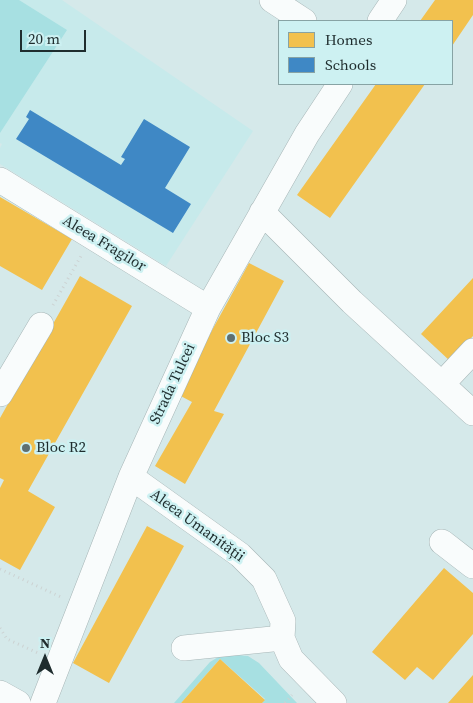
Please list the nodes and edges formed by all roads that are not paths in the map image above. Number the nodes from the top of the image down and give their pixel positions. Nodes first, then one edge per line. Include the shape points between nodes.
1 (272, 0) edge
2 (394, 0) edge
3 (302, 20) edge
4 (381, 20) edge
5 (339, 85) edge
6 (0, 180) edge
7 (262, 212) junction
8 (208, 308) junction
9 (41, 325) road end
10 (473, 351) edge
11 (442, 384) junction
12 (0, 394) edge
13 (473, 413) edge
14 (130, 477) junction
15 (442, 542) dead end
16 (473, 566) edge
17 (282, 638) junction
18 (184, 648) dead end
19 (0, 693) edge
20 (18, 703) edge
21 (43, 703) edge
22 (334, 703) edge

1 - 3 street
2 - 4 street
5 - 7 street, Strada Tulcei
6 - 8 street, Aleea Fragilor
7 - 8 street, Strada Tulcei
7 - 11 street via 352,302
8 - 14 street, Strada Tulcei
9 - 12 street
10 - 11 street
11 - 13 street
14 - 17 street, Aleea Umanității via 240,555 264,579 283,621
14 - 21 street, Strada Tulcei
15 - 16 street
17 - 18 street
17 - 22 street, Aleea Umanității via 291,659
19 - 20 street

